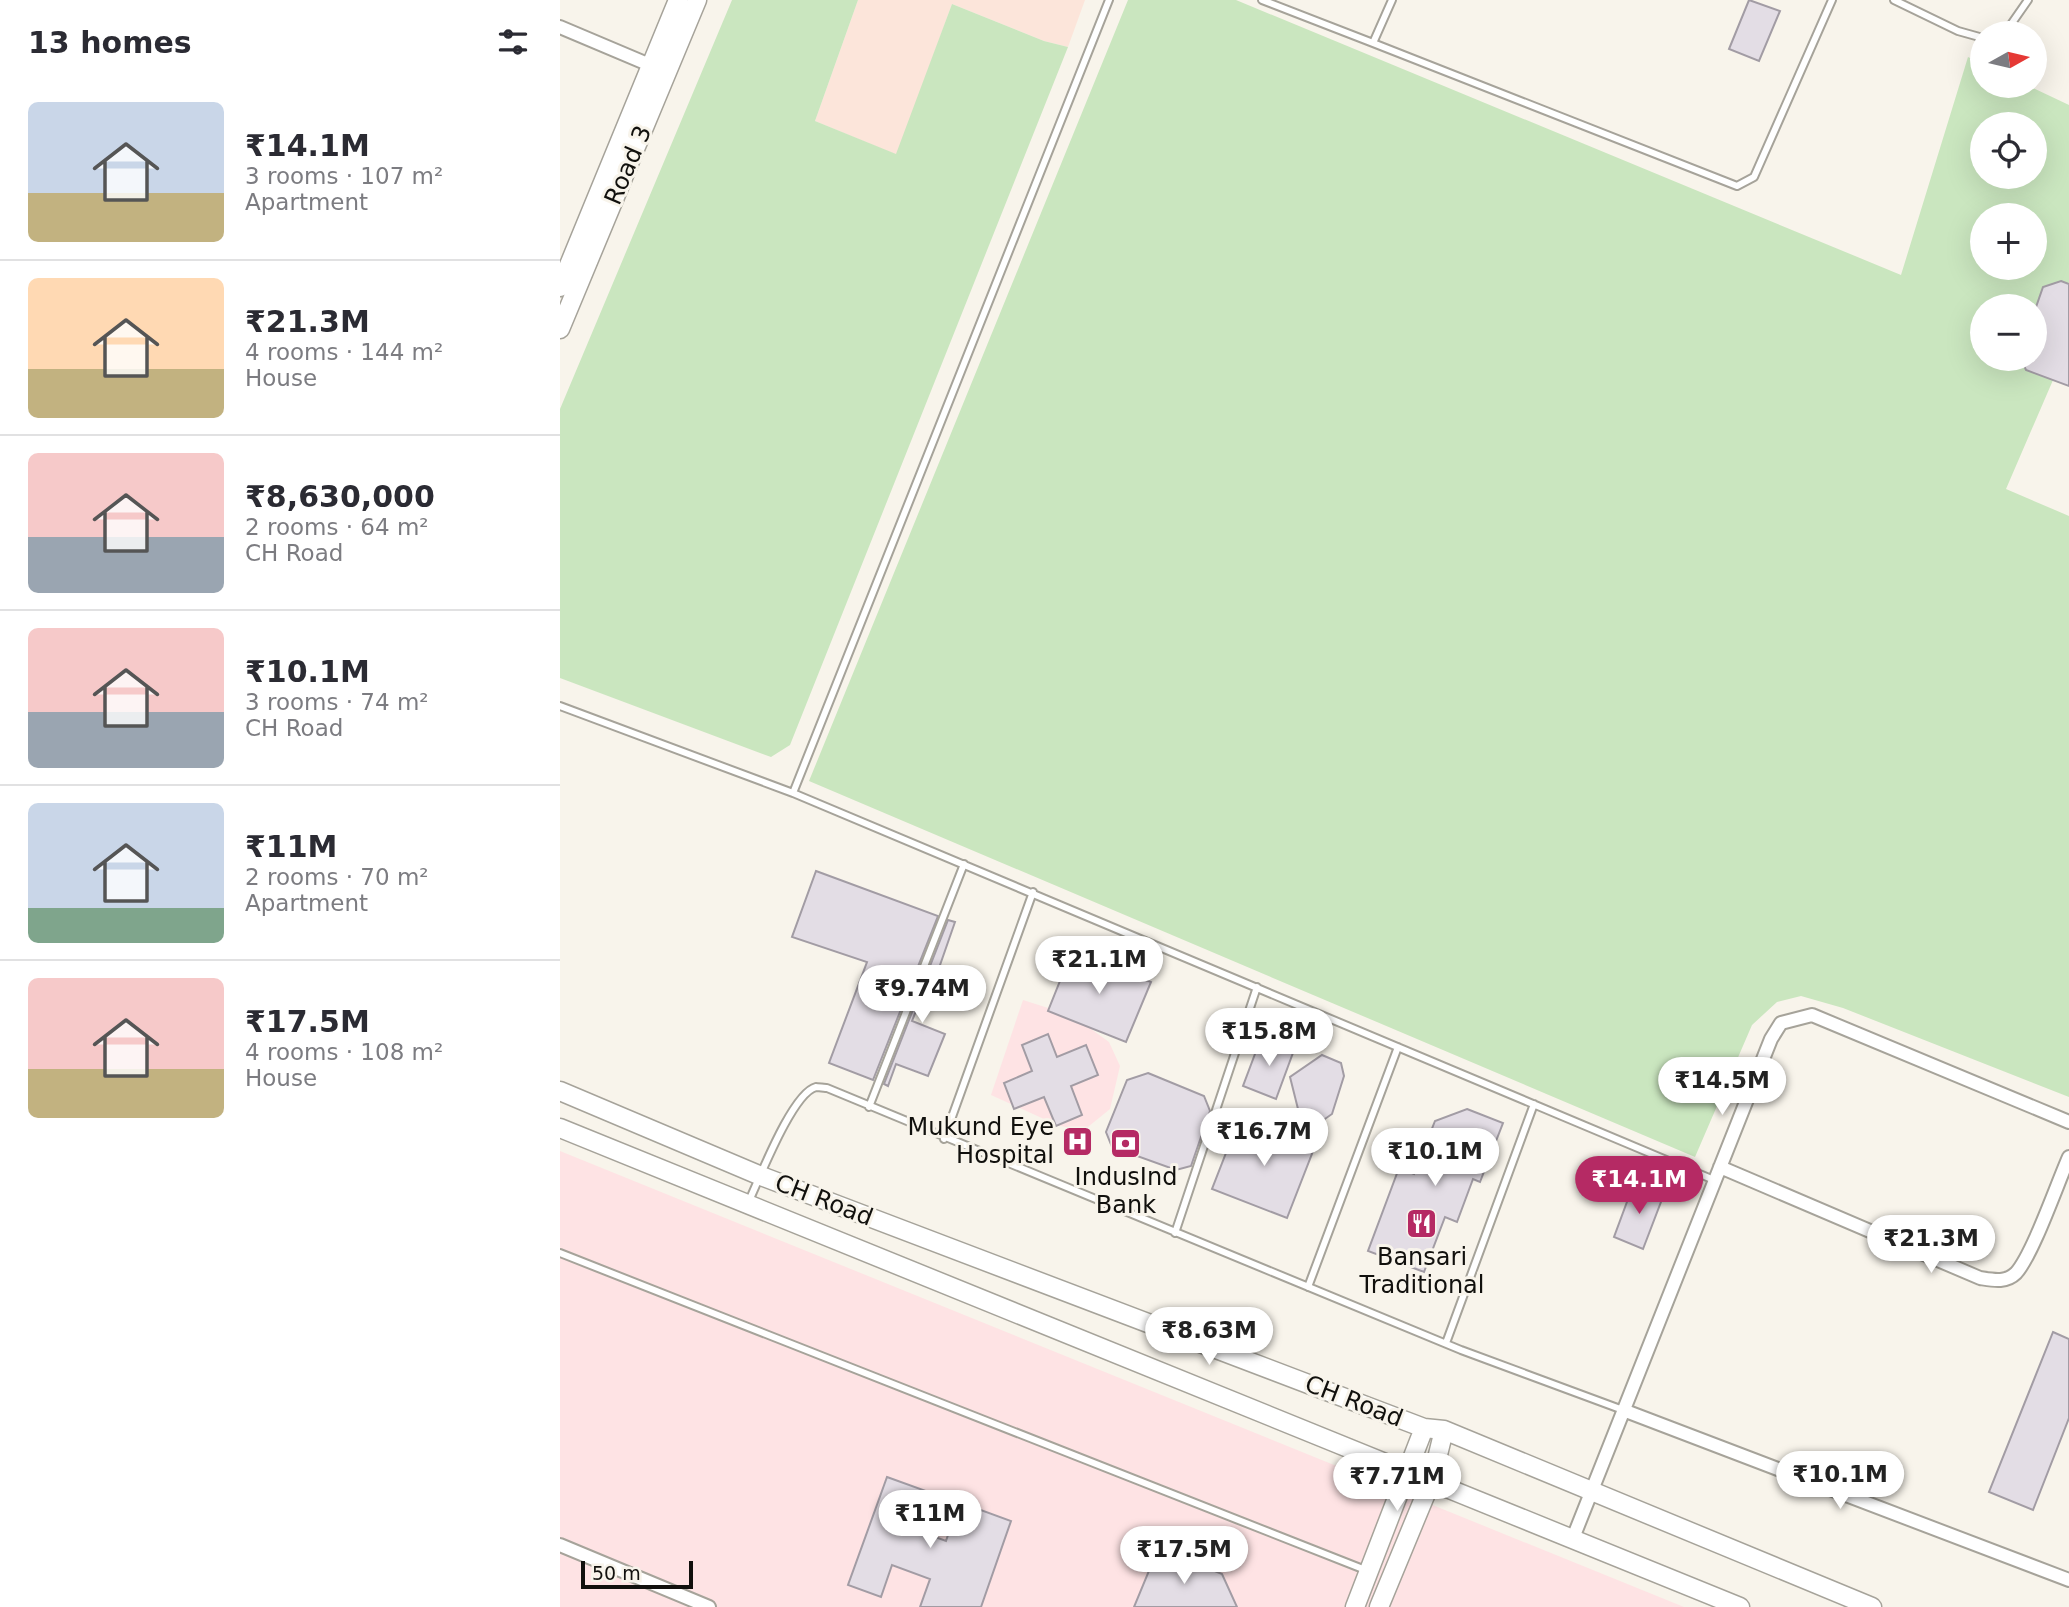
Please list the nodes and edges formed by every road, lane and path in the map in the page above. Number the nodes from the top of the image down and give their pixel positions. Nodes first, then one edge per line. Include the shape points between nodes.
1 (678, 0) edge
2 (697, 0) edge
3 (1110, 0) edge
4 (1262, 0) edge
5 (1392, 0) edge
6 (1832, 0) edge
7 (1894, 0) edge
8 (2028, 0) edge
9 (2013, 21) edge
10 (560, 27) edge
11 (1970, 34) edge
12 (1373, 43) junction
13 (659, 68) junction
14 (560, 287) edge
15 (560, 330) edge
16 (560, 706) edge
17 (793, 793) junction
18 (964, 864) junction
19 (1032, 892) junction
20 (1257, 987) junction
21 (1398, 1047) junction
22 (560, 1091) edge
23 (1534, 1104) junction
24 (869, 1107) junction
25 (2069, 1122) edge
26 (560, 1128) edge
27 (944, 1139) junction
28 (2069, 1157) edge
29 (1720, 1167) junction
30 (761, 1176) junction
31 (1714, 1180) junction
32 (747, 1205) junction
33 (1175, 1233) junction
34 (560, 1253) edge
35 (1308, 1287) junction
36 (1446, 1343) junction
37 (1623, 1410) junction
38 (1424, 1428) junction
39 (1444, 1430) junction
40 (1410, 1472) junction
41 (1432, 1479) junction
42 (1592, 1489) junction
43 (1573, 1538) junction
44 (560, 1545) edge
45 (1370, 1572) junction
46 (2069, 1580) edge
47 (709, 1607) edge
48 (1355, 1607) edge
49 (1379, 1607) edge
50 (1740, 1607) edge
51 (1872, 1607) edge

1 - 13 street, Road 3
2 - 13 street, Road 3
3 - 17 lane
4 - 12 lane
5 - 12 lane
6 - 12 lane via 1754,177 1737,186
7 - 11 lane
8 - 9 lane
10 - 13 street
13 - 14 street, Road 3
13 - 15 street, Road 3
16 - 17 lane
17 - 18 lane
18 - 19 lane
18 - 24 lane
19 - 20 lane
19 - 27 lane
20 - 21 lane
20 - 33 lane
21 - 23 lane
21 - 35 lane
22 - 30 street, CH Road
23 - 31 lane
23 - 36 lane
24 - 27 lane
24 - 30 lane via 827,1088 804,1094
25 - 29 street via 1812,1015 1798,1016 1782,1023 1771,1039
26 - 32 street, CH Road
27 - 33 lane
28 - 29 street via 2025,1258 2015,1274 2003,1280 1980,1278
29 - 31 street
30 - 32 lane
30 - 38 street, CH Road
31 - 37 street
32 - 40 street, CH Road
33 - 35 lane
34 - 45 lane
35 - 36 lane
36 - 37 lane
37 - 42 street
37 - 46 street
38 - 39 street, CH Road
38 - 40 street
39 - 41 street
39 - 42 street, CH Road
40 - 41 street, CH Road
40 - 45 street
41 - 43 street, CH Road
41 - 49 street
42 - 43 street
42 - 51 street, CH Road
43 - 50 street, CH Road
44 - 47 street
45 - 48 street

